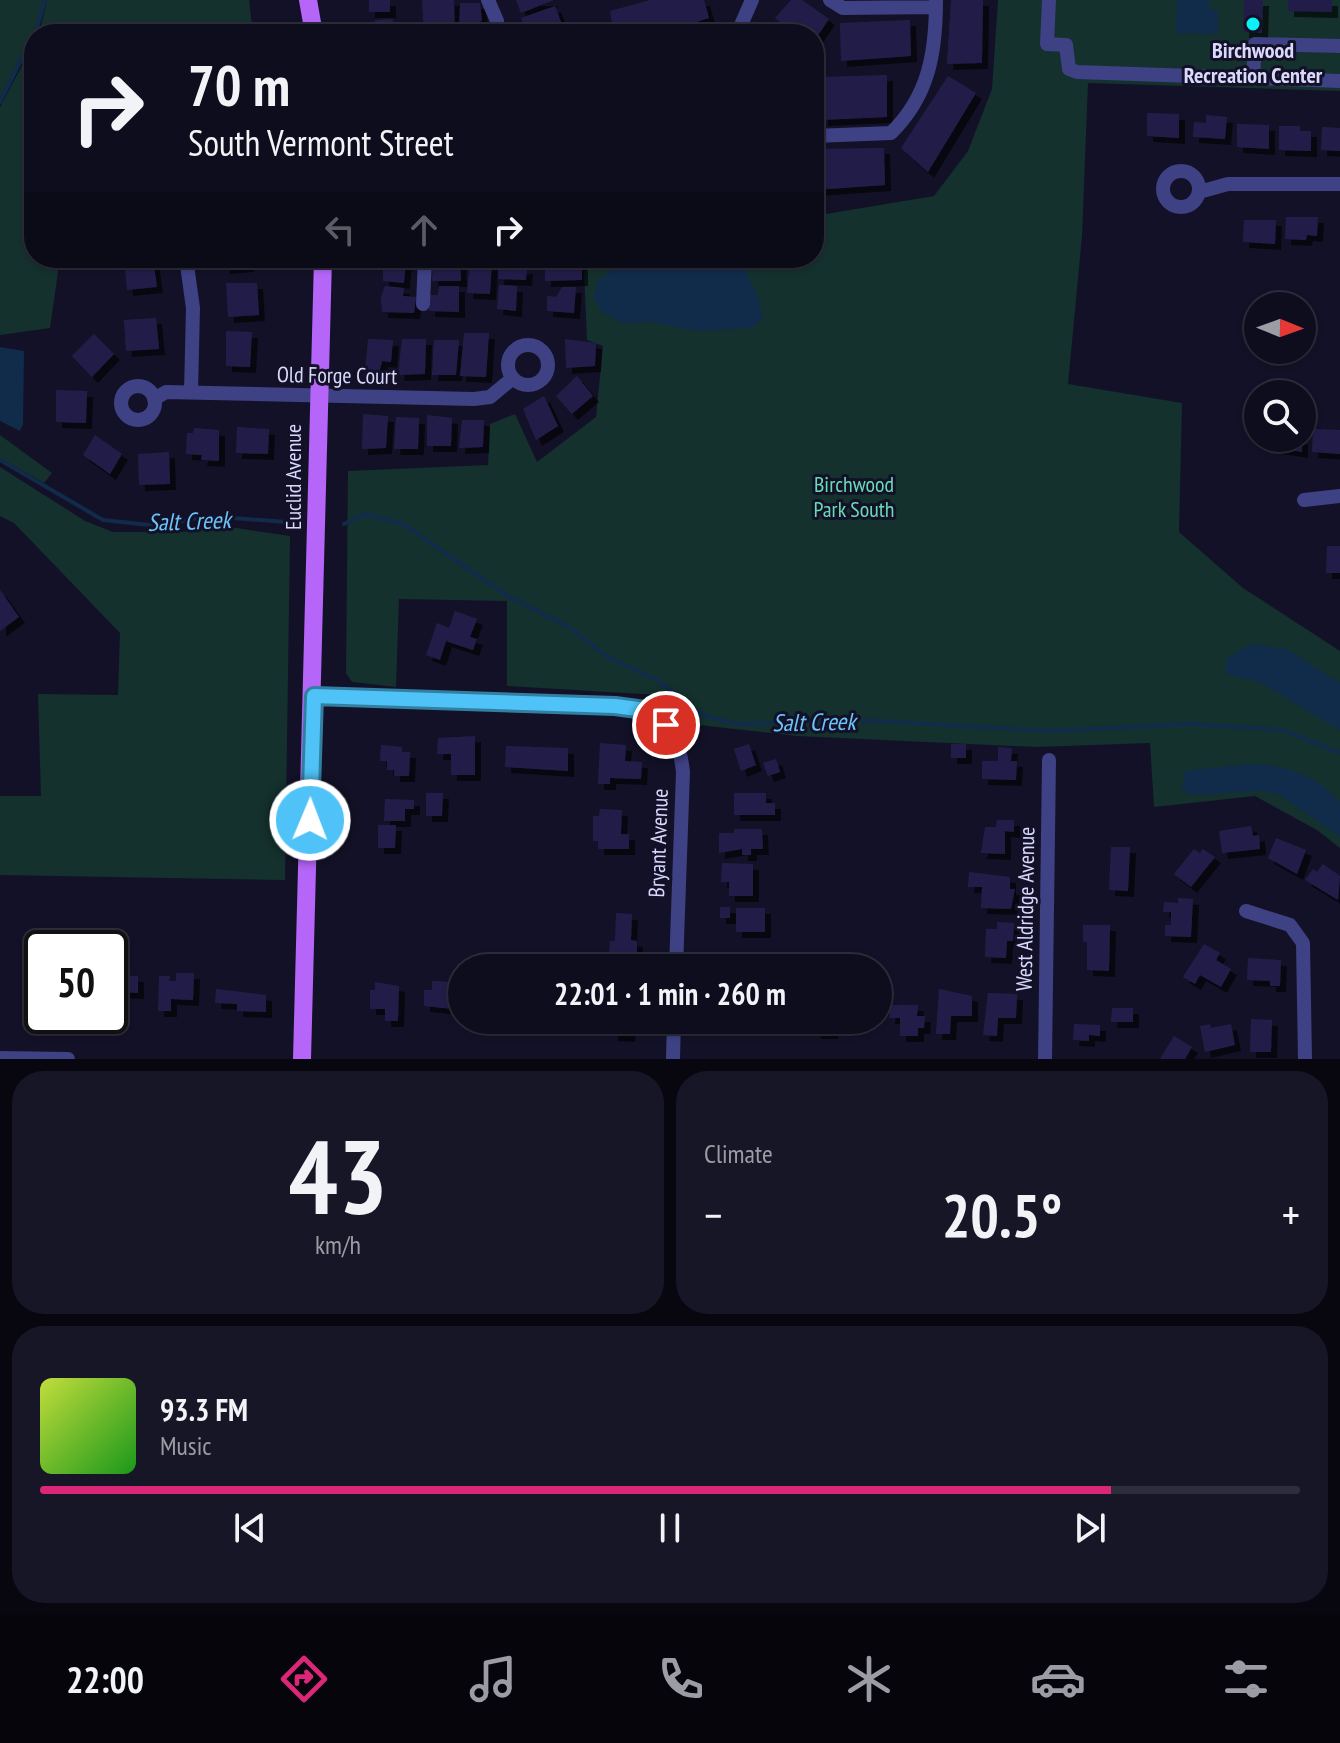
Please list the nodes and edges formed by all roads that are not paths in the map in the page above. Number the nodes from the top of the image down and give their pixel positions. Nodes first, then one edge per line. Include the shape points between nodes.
1 (308, 0) edge
2 (488, 0) edge
3 (752, 0) edge
4 (830, 0) edge
5 (1049, 0) edge
6 (936, 3) edge
7 (312, 24) edge
8 (497, 24) edge
9 (741, 24) edge
10 (1340, 46) edge
11 (1253, 78) junction
12 (1340, 81) edge
13 (824, 136) edge
14 (1340, 184) edge
15 (1199, 192) dead end
16 (187, 268) edge
17 (323, 268) edge
18 (425, 268) edge
19 (423, 304) dead end
20 (513, 378) dead end
21 (191, 392) junction
22 (317, 398) junction
23 (154, 399) dead end
24 (1340, 496) edge
25 (1304, 500) dead end
26 (314, 696) junction
27 (1049, 760) dead end
28 (1246, 911) dead end
29 (676, 954) edge
30 (674, 1034) edge
31 (0, 1058) edge
32 (68, 1059) edge
33 (302, 1059) edge
34 (673, 1059) edge
35 (1045, 1059) edge
36 (1305, 1059) edge

1 - 7 main road
2 - 8 street
3 - 9 street
4 - 6 street via 843,8
5 - 11 street via 1047,44 1066,45 1069,69
6 - 13 street via 930,75 907,117 891,133
10 - 11 street via 1255,44
11 - 12 street
14 - 15 street via 1241,183
16 - 21 street via 193,308
17 - 22 main road, Euclid Avenue
18 - 19 street
20 - 22 street, Old Forge Court via 490,397 474,399
21 - 22 street, Old Forge Court
21 - 23 street, Old Forge Court via 166,392
22 - 26 main road, Euclid Avenue
24 - 25 street
26 - 29 street, Bryant Avenue via 645,710 680,743
26 - 33 main road, Euclid Avenue
27 - 35 street, West Aldridge Avenue
28 - 36 street via 1290,925 1303,943
30 - 34 street
31 - 32 street

